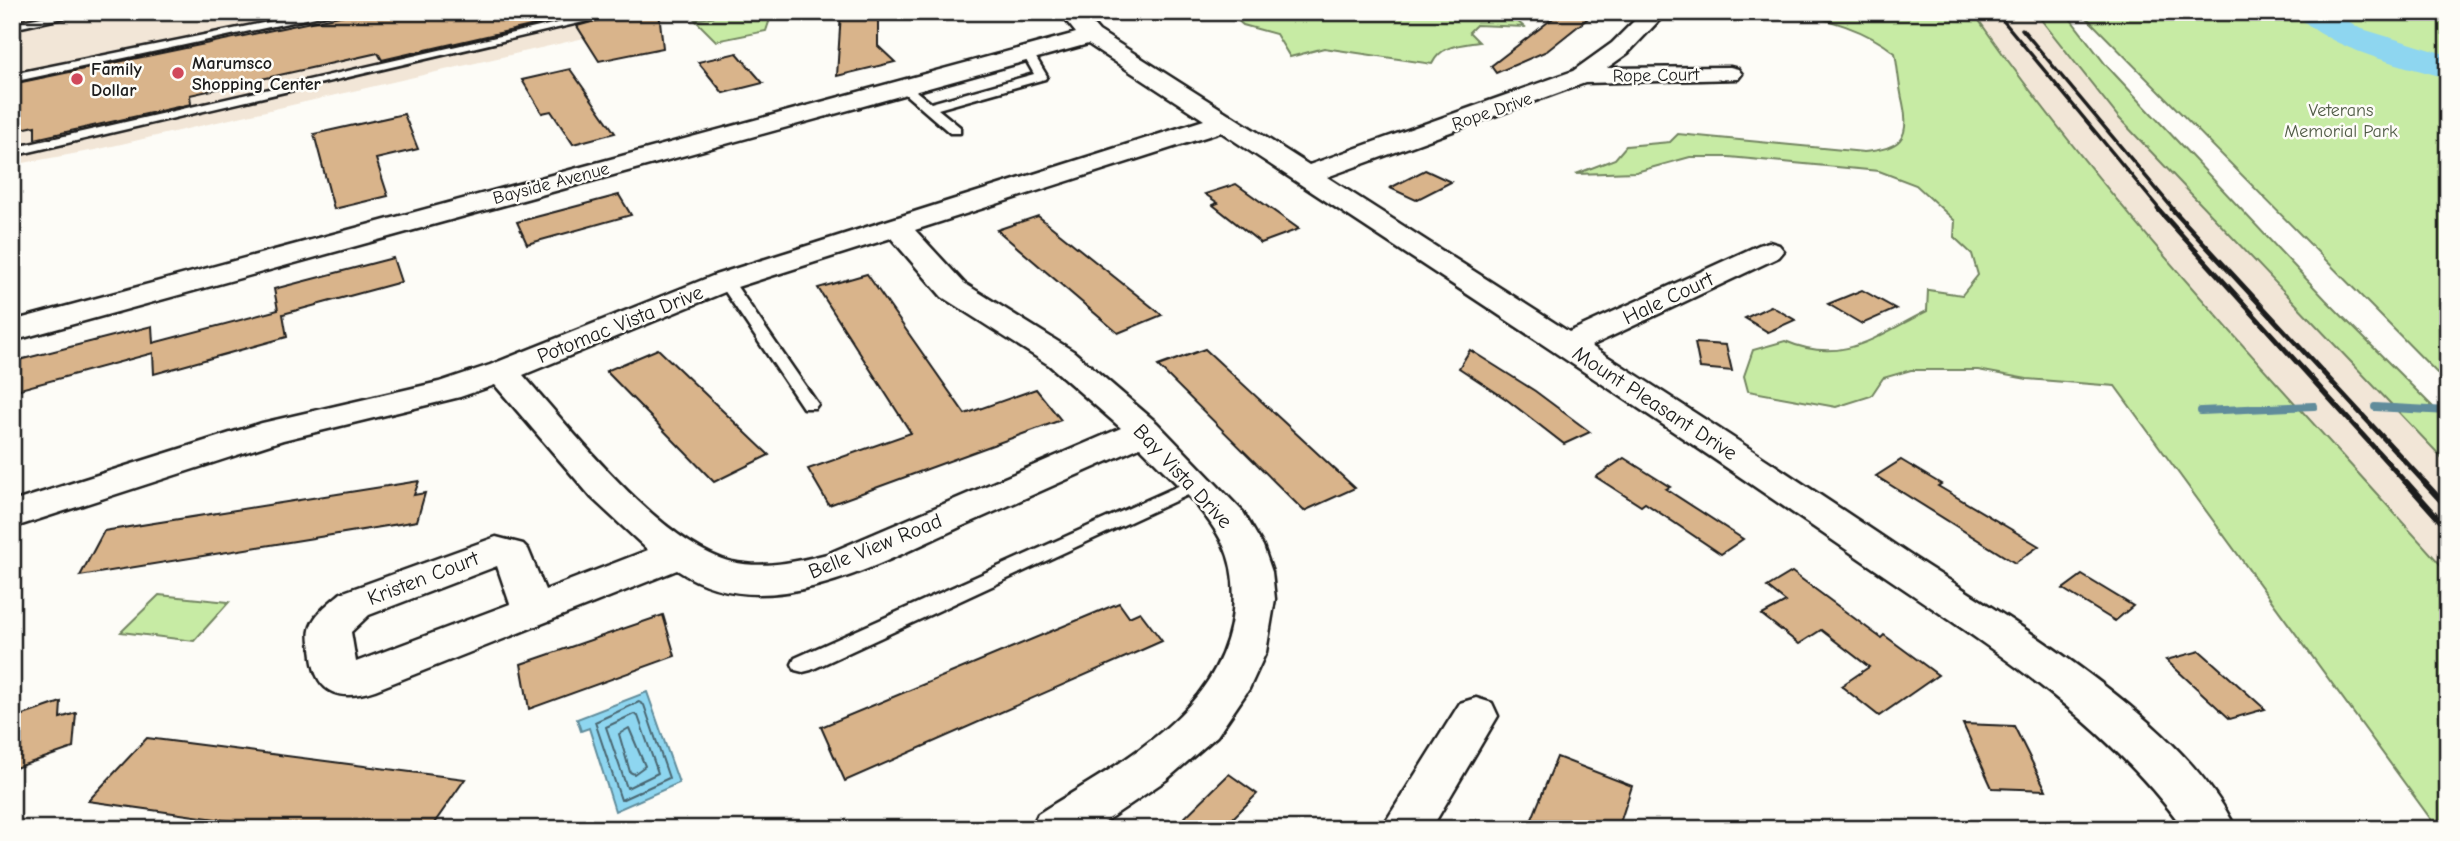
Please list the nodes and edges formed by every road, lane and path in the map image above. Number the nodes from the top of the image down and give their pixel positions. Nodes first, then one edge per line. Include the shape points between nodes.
1 (85, 12) edge
2 (334, 12) edge
3 (621, 12) edge
4 (1656, 12) edge
5 (65, 14) edge
6 (1080, 24) edge
7 (12, 26) edge
8 (1028, 53) junction
9 (1730, 74) dead end
10 (1582, 76) junction
11 (12, 78) edge
12 (903, 87) junction
13 (929, 108) junction
14 (1225, 122) junction
15 (955, 130) dead end
16 (12, 152) edge
17 (1308, 175) junction
18 (897, 227) junction
19 (1769, 251) dead end
20 (726, 281) junction
21 (12, 331) edge
22 (1566, 345) junction
23 (502, 372) junction
24 (809, 404) dead end
25 (1145, 431) junction
26 (1196, 484) junction
27 (12, 515) edge
28 (681, 553) junction
29 (533, 611) junction
30 (803, 664) dead end
31 (1476, 716) dead end
32 (1064, 826) edge
33 (1405, 829) edge
34 (2212, 829) edge

1 - 5 lane
2 - 11 lane
3 - 16 lane
4 - 10 street, Rope Drive via 1620,48
5 - 7 lane
6 - 8 street, Bayside Avenue
6 - 14 street, Mount Pleasant Drive
8 - 12 street, Bayside Avenue
8 - 13 lane via 1041,76
9 - 10 street, Rope Court
10 - 17 street, Rope Drive
12 - 13 lane
12 - 21 street, Bayside Avenue
13 - 15 lane
14 - 17 street, Mount Pleasant Drive
14 - 18 street, Potomac Vista Drive
17 - 22 street, Mount Pleasant Drive
18 - 20 street, Potomac Vista Drive
18 - 25 street, Bay Vista Drive via 951,289 1060,358
19 - 22 street, Hale Court
20 - 23 street, Potomac Vista Drive
20 - 24 lane
22 - 34 street, Mount Pleasant Drive via 2081,690 2172,776
23 - 27 street, Potomac Vista Drive via 448,390 274,431
23 - 28 street, Belle View Road via 603,487
25 - 26 street, Bay Vista Drive
25 - 28 street, Belle View Road via 816,572 755,579 725,575 699,566
26 - 30 lane
26 - 32 street, Bay Vista Drive via 1229,520 1245,548 1254,580 1255,614 1248,649 1230,686 1202,722 1165,755
28 - 29 street, Kristen Court
29 - 29 street, Kristen Court via 514,559 509,554 484,554 355,604 330,632 336,673 346,679 360,678
31 - 33 street

